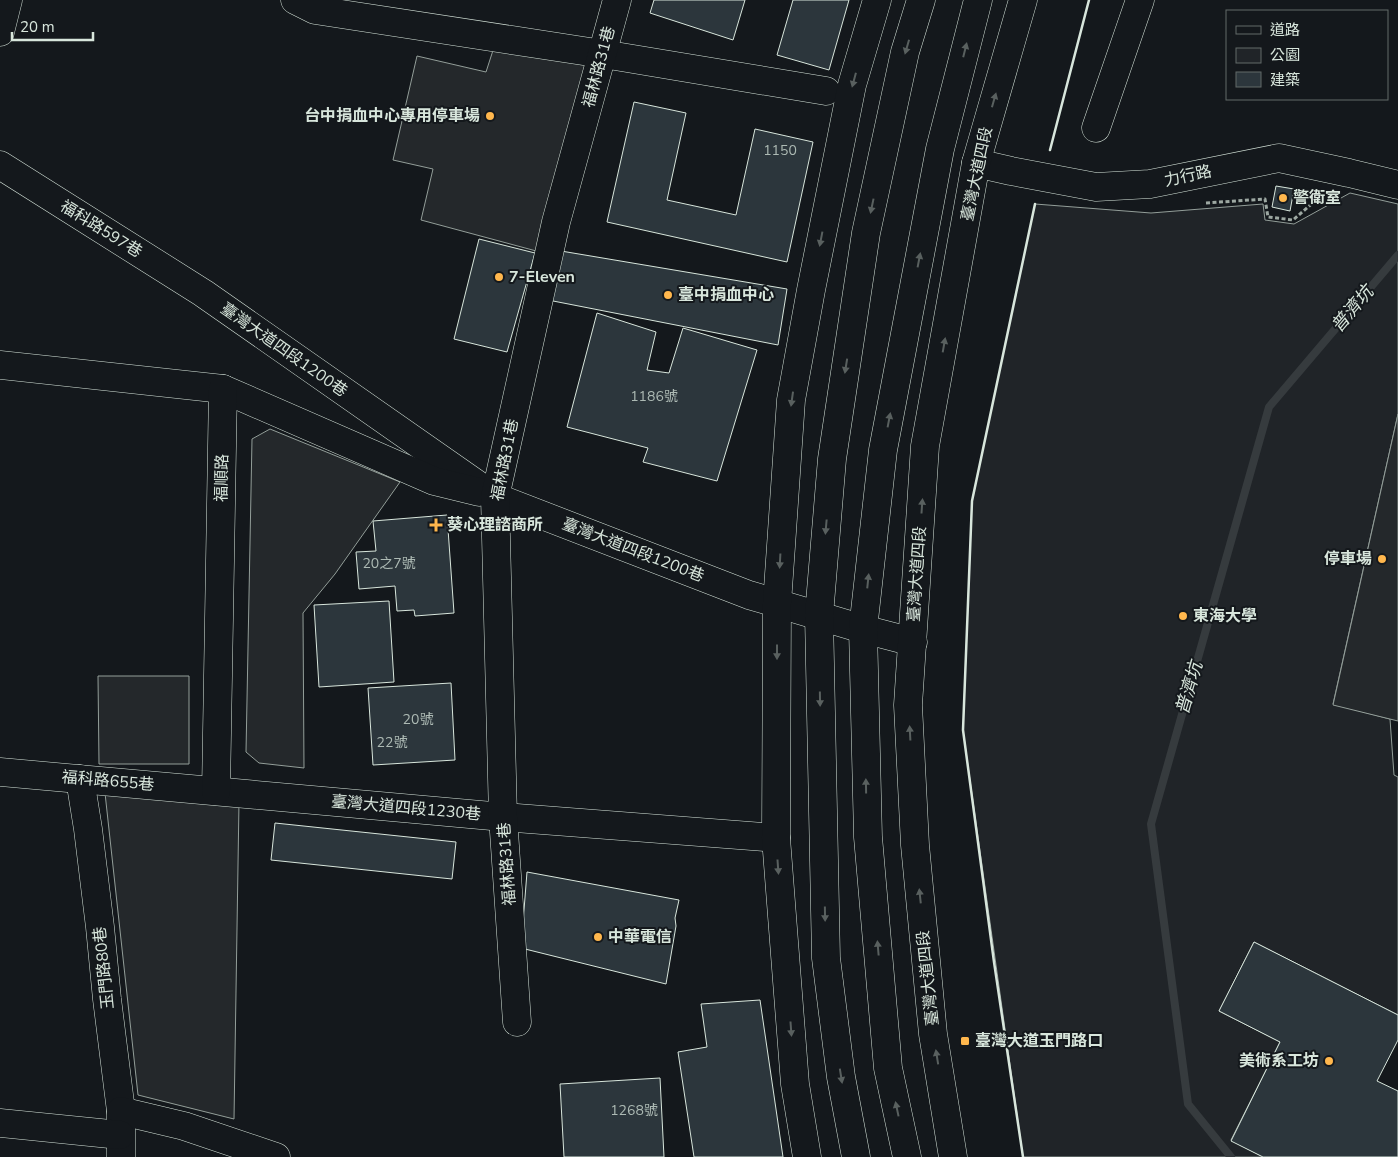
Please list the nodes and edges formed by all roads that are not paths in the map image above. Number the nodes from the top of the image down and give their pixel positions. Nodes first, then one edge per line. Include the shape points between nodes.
1 (8, 0) edge
2 (296, 0) edge
3 (617, 0) edge
4 (878, 0) edge
5 (920, 0) edge
6 (978, 0) edge
7 (1023, 0) edge
8 (1140, 0) edge
9 (0, 32) edge
10 (603, 54) junction
11 (826, 91) dead end
12 (1096, 128) dead end
13 (976, 162) junction
14 (0, 165) edge
15 (1386, 183) edge
16 (202, 293) joint
17 (0, 364) edge
18 (223, 389) junction
19 (495, 496) junction
20 (777, 603) junction
21 (819, 615) junction
22 (863, 629) junction
23 (913, 642) junction
24 (0, 772) edge
25 (80, 779) junction
26 (216, 791) junction
27 (503, 817) junction
28 (776, 838) junction
29 (517, 1022) dead end
30 (0, 1123) edge
31 (121, 1134) edge
32 (276, 1157) edge
33 (807, 1157) edge
34 (856, 1157) edge
35 (906, 1157) edge
36 (954, 1157) edge

1 - 9 street
2 - 10 street via 315,10
3 - 10 street, 福林路31巷
4 -> 20 street via 852,85 792,400
5 -> 21 street via 905,52 866,233 832,460
22 -> 6 street via 883,450 940,148
13 -> 7 street, 臺灣大道四段
8 - 12 street
10 - 11 street
10 - 19 street, 福林路31巷 via 556,222
13 - 15 street, 力行路 via 1096,187 1150,184 1279,158
23 -> 13 street, 臺灣大道四段 via 926,446
14 - 16 street, 福科路597巷
16 - 19 street, 臺灣大道四段1200巷
17 - 18 street
18 - 19 street via 434,481
18 - 26 street, 福順路
19 - 20 street, 臺灣大道四段1200巷
19 - 27 street, 福林路31巷
20 - 21 street, 臺灣大道四段1200巷
20 -> 28 street
21 - 22 street, 臺灣大道四段1200巷
21 -> 34 street via 826,958 841,1077
22 - 23 street, 臺灣大道四段1200巷
35 -> 22 street via 888,1068 868,837
36 -> 23 street, 臺灣大道四段 via 934,1034 915,845 908,705
24 - 25 street, 福科路655巷
25 - 26 street, 福科路655巷
25 - 31 street, 玉門路80巷 via 100,927
26 - 27 street, 臺灣大道四段1230巷
27 - 28 street, 臺灣大道四段1230巷
27 - 29 street, 福林路31巷
28 -> 33 street via 795,1084
30 - 31 street
31 - 32 street via 184,1126

